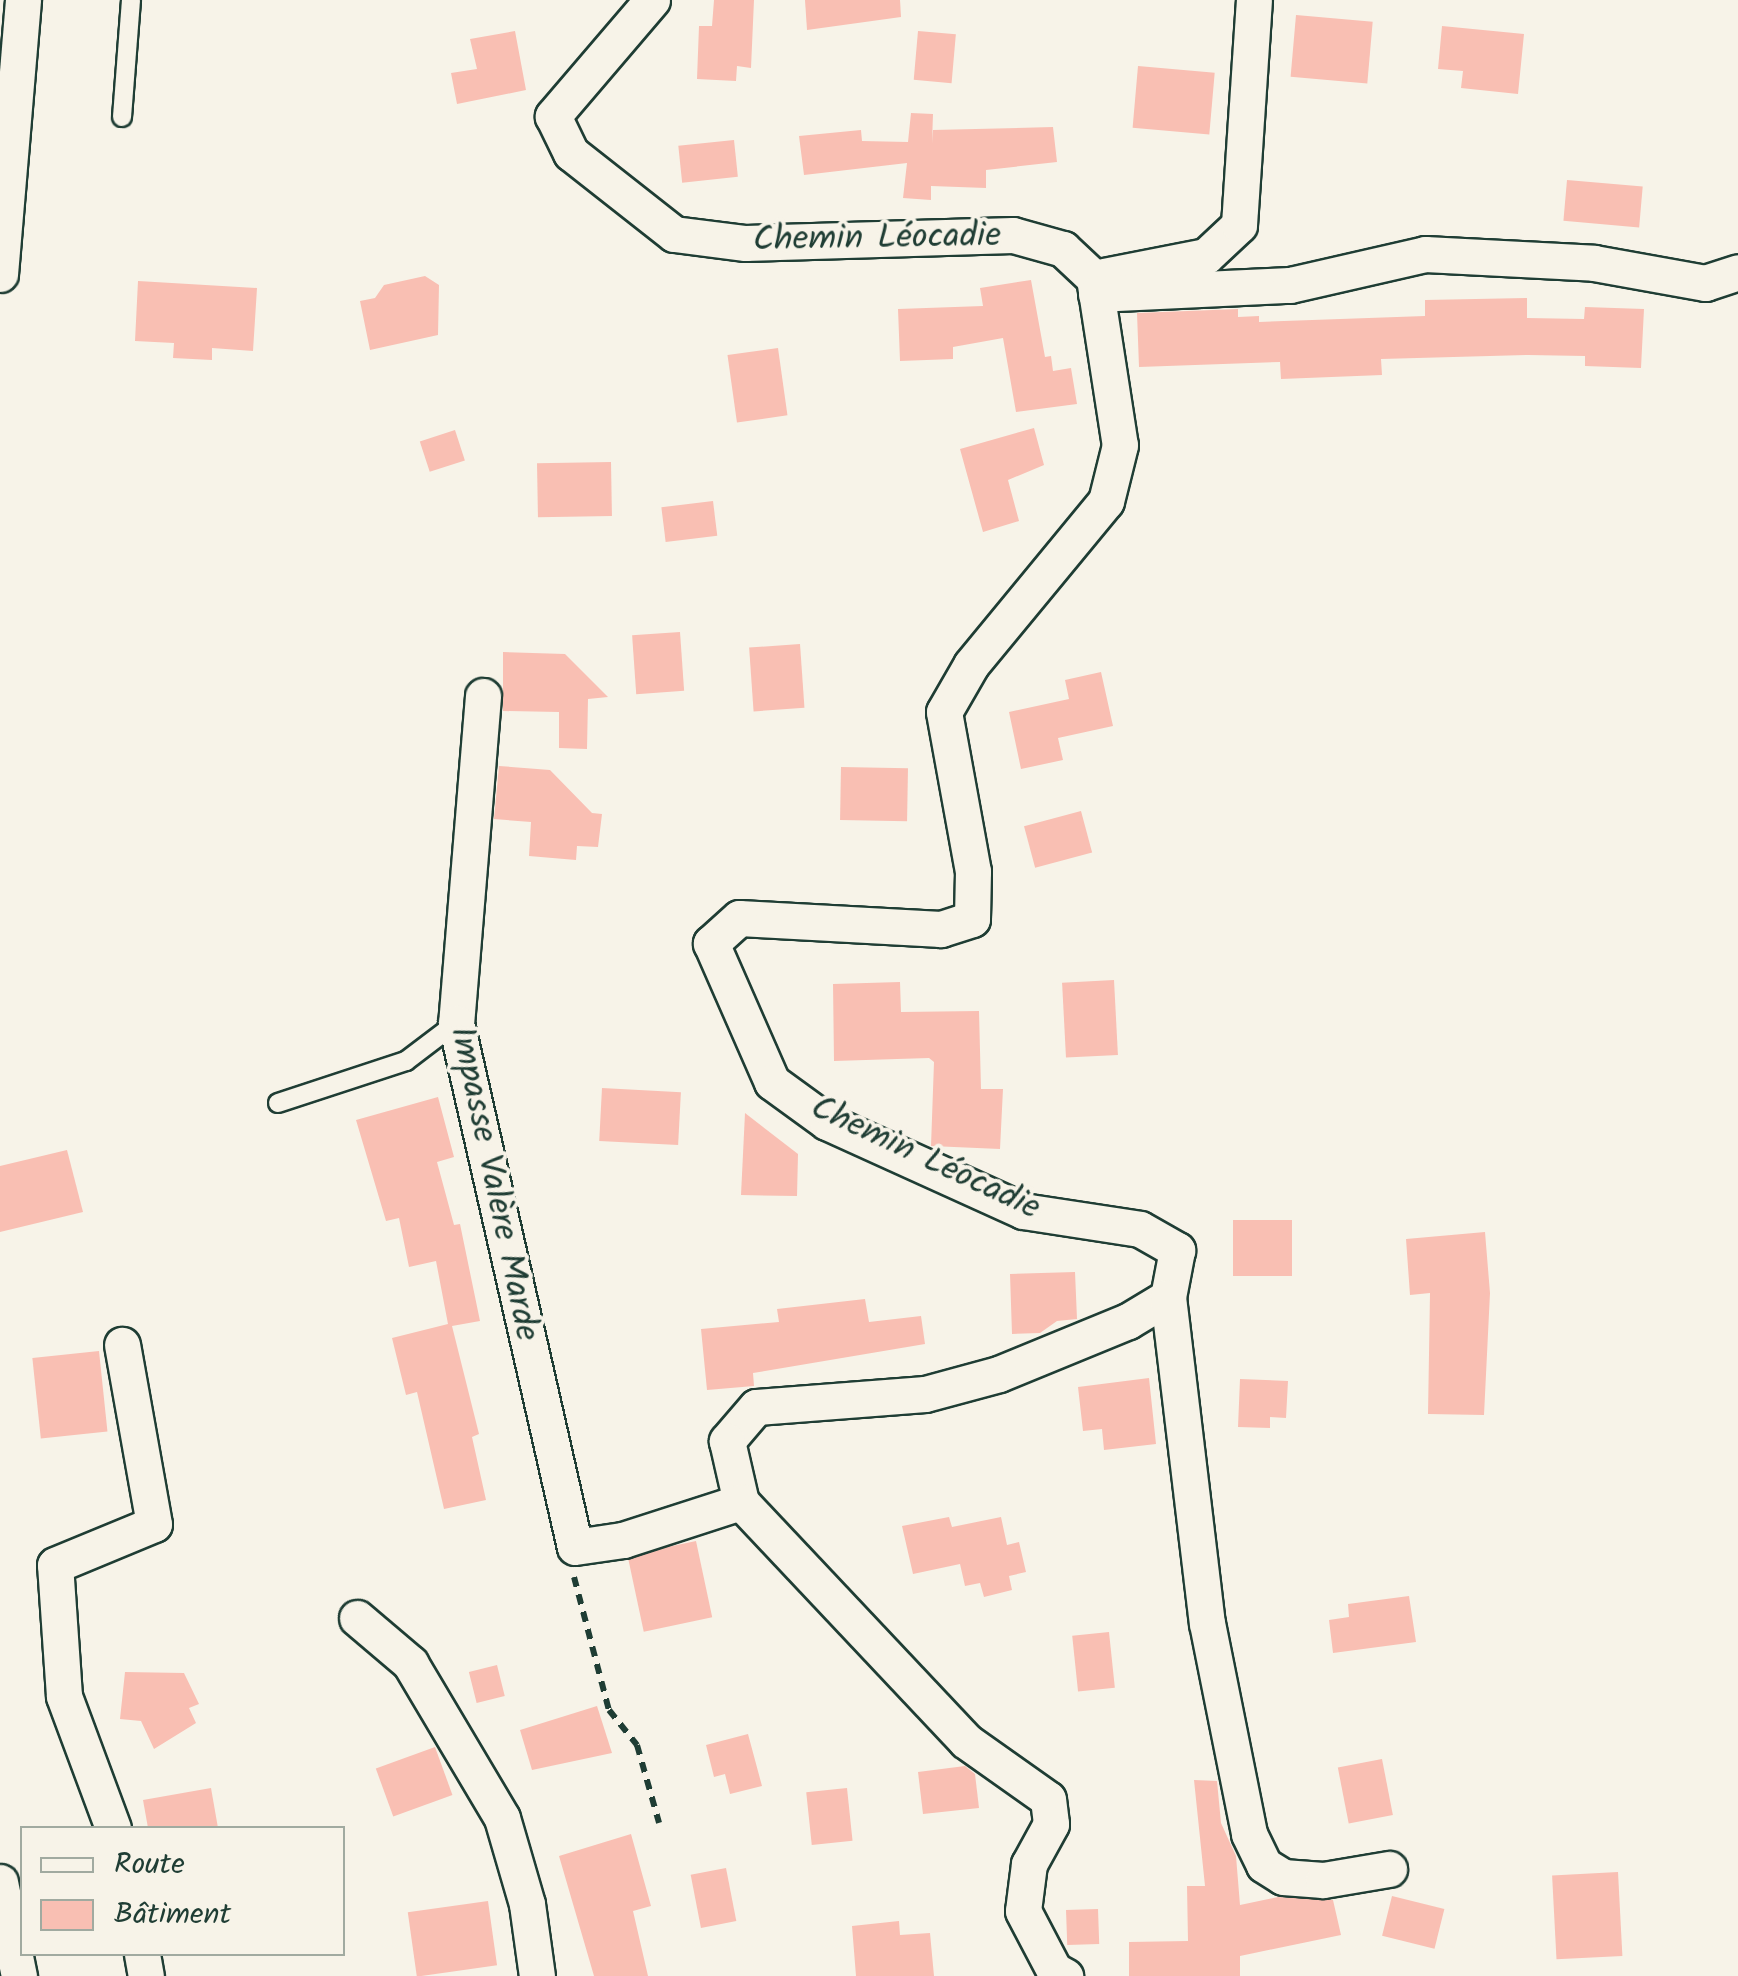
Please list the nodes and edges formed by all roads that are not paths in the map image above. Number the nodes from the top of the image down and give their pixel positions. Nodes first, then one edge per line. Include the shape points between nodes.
1 (23, 0) edge
2 (131, 0) edge
3 (652, 0) edge
4 (1254, 0) edge
5 (122, 117) dead end
6 (1738, 272) edge
7 (0, 274) edge
8 (1095, 286) junction
9 (483, 696) dead end
10 (456, 1023) junction
11 (278, 1104) dead end
12 (1168, 1298) junction
13 (122, 1346) dead end
14 (742, 1502) junction
15 (357, 1618) dead end
16 (112, 1826) edge
17 (1389, 1870) dead end
18 (0, 1882) edge
19 (19, 1976) edge
20 (538, 1976) edge
21 (1065, 1976) edge

1 - 7 street
2 - 5 lane
3 - 8 street, Chemin Léocadie via 552,116 570,153 674,234 745,243 1014,235 1063,249
4 - 8 street via 1239,224 1206,256
6 - 8 street via 1705,282 1594,262 1425,254 1290,285
8 - 12 street, Chemin Léocadie via 1120,445 1106,501 972,665 944,712 973,872 972,919 940,929 739,918 712,944 772,1082 827,1122 1022,1210 1140,1228 1176,1250
9 - 10 street, Impasse Valère Marde
10 - 11 lane via 406,1061
10 - 14 street, Impasse Valère Marde via 575,1546 624,1540
12 - 14 street via 999,1374 925,1394 756,1407 727,1441
12 - 17 street via 1208,1623 1249,1834 1264,1865 1283,1877 1323,1880
13 - 16 street via 154,1524 55,1565 64,1696
14 - 21 street via 966,1741 1048,1800 1051,1824 1029,1864 1023,1911 1054,1970
15 - 20 street via 410,1663 502,1818 527,1904
18 - 19 street

